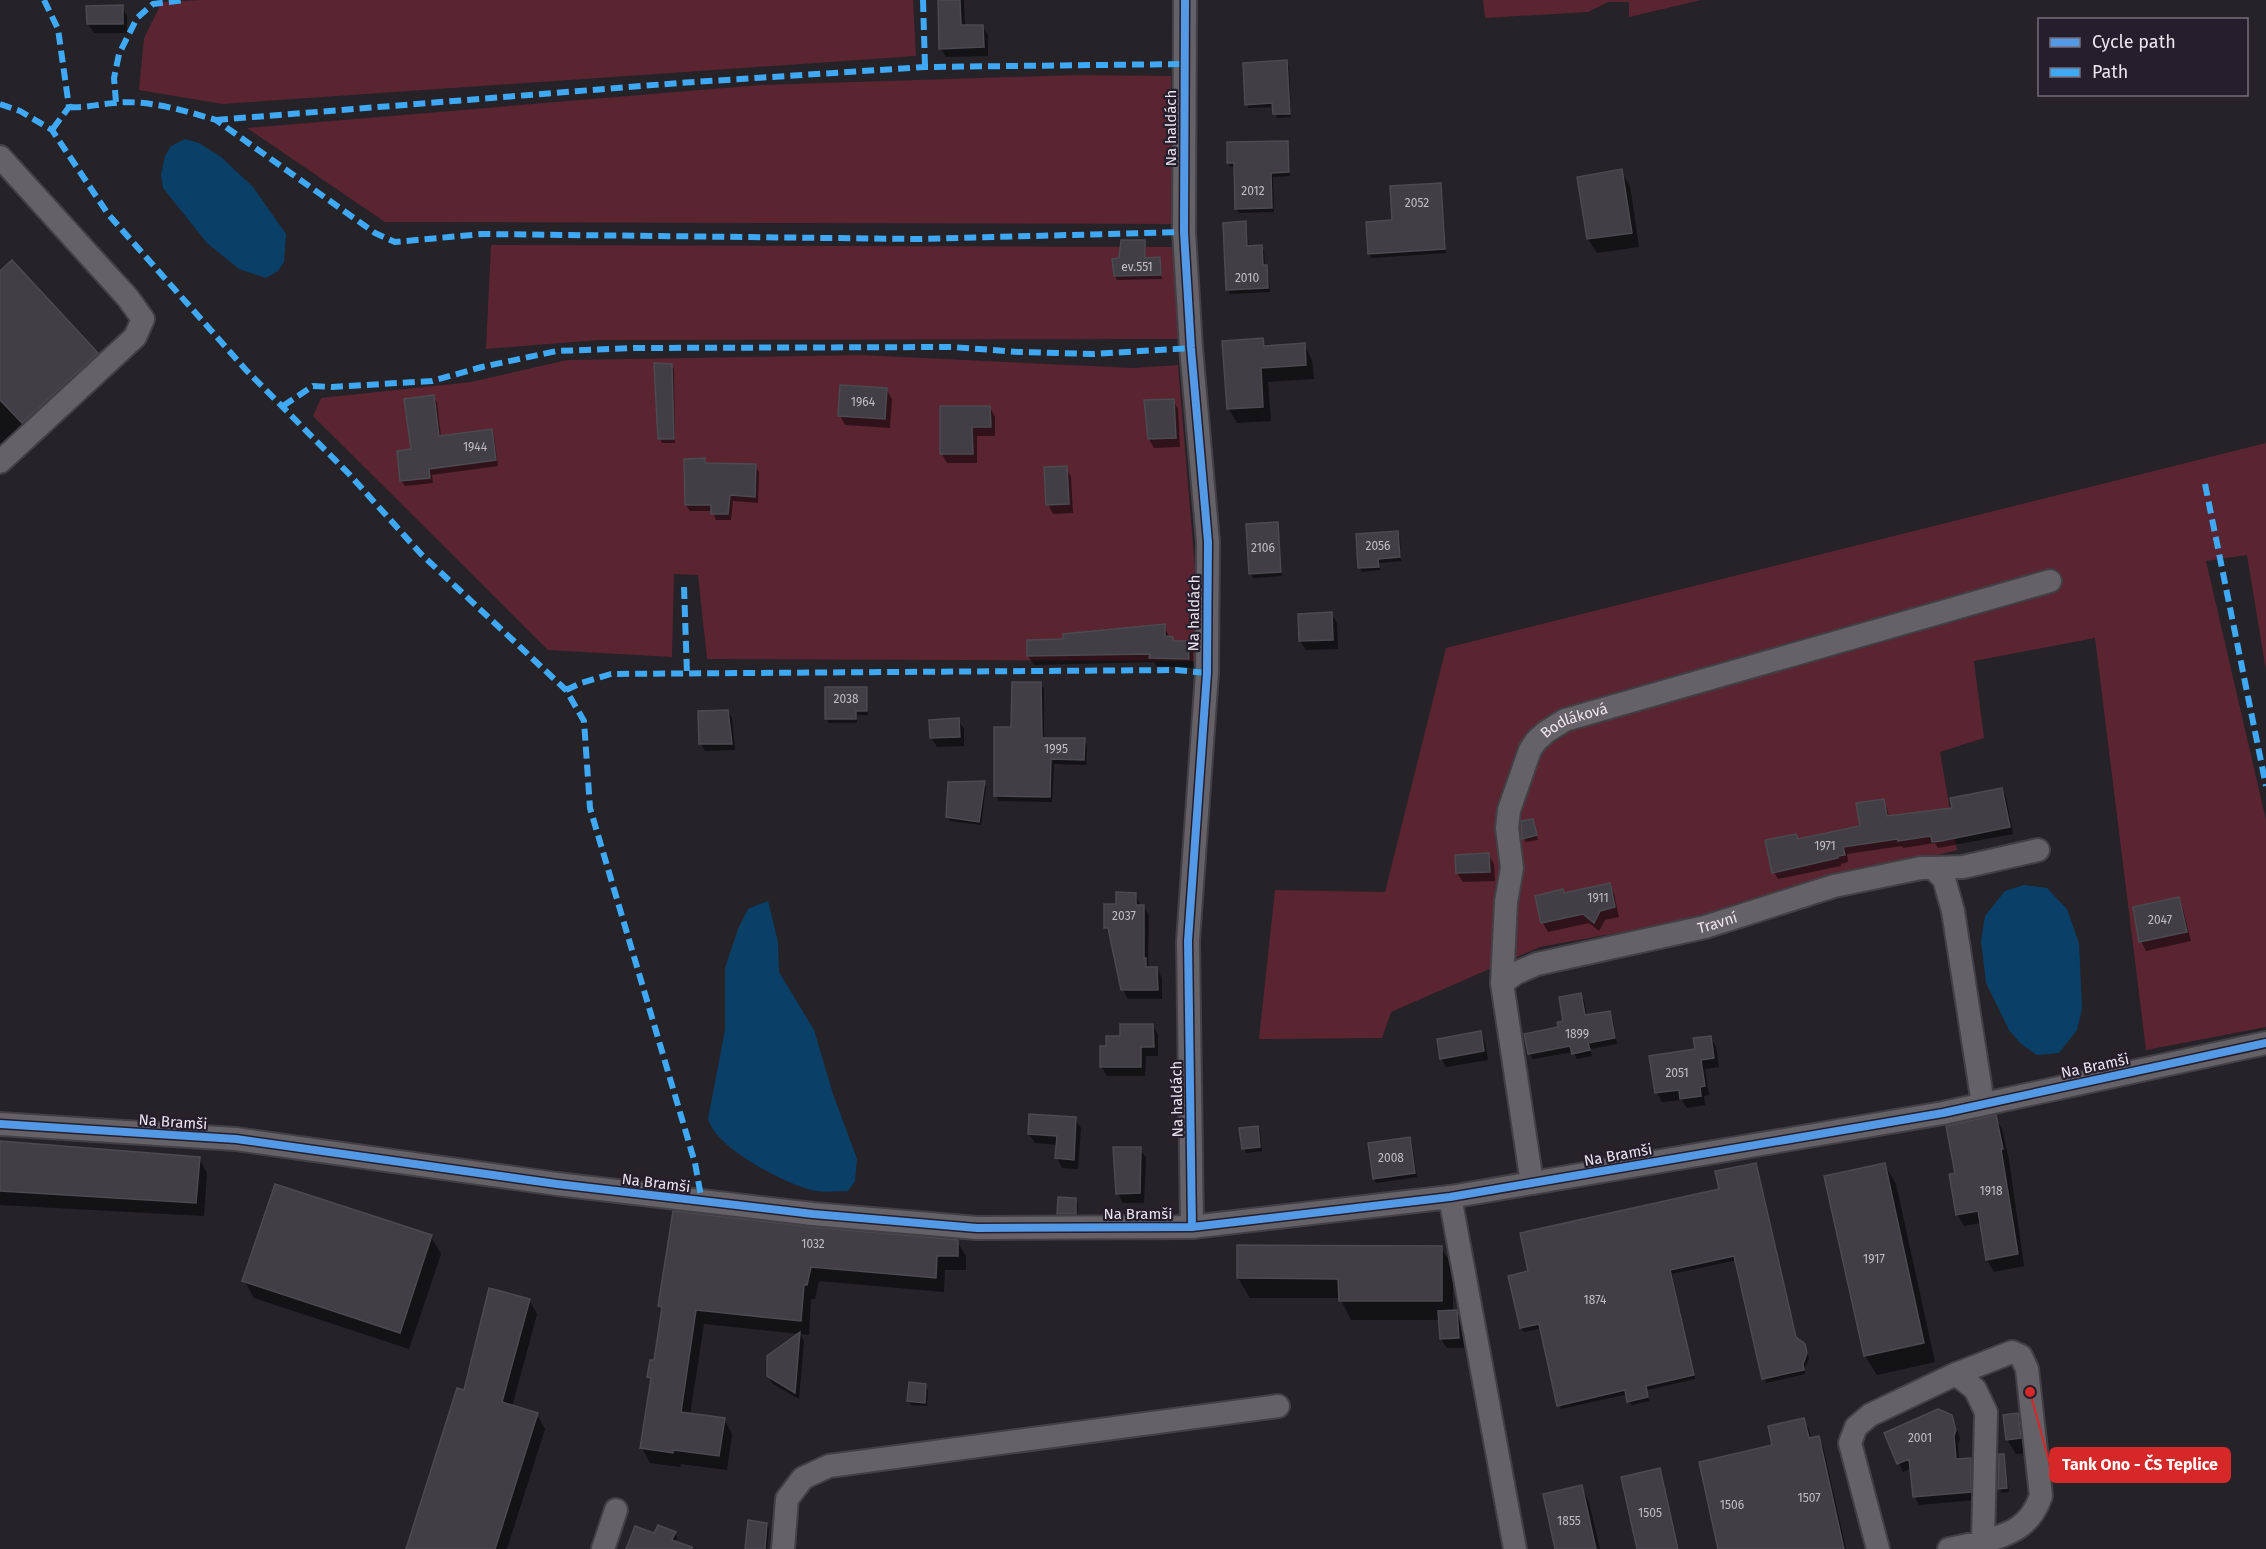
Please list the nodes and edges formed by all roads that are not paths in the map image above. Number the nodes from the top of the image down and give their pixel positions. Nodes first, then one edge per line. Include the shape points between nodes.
1 (1185, 0) edge
2 (0, 157) edge
3 (0, 462) edge
4 (2050, 581) dead end
5 (2038, 850) dead end
6 (1933, 868) junction
7 (1502, 982) junction
8 (2266, 1042) edge
9 (1983, 1104) junction
10 (0, 1124) edge
11 (1532, 1183) junction
12 (1450, 1197) junction
13 (1192, 1227) junction
14 (1956, 1374) junction
15 (1278, 1406) dead end
16 (616, 1510) dead end
17 (1983, 1542) junction
18 (603, 1549) edge
19 (783, 1549) edge
20 (1515, 1549) edge
21 (1878, 1549) edge
22 (1949, 1549) edge

1 - 13 street, Na haldách via 1184,232 1208,542 1207,673 1188,941
2 - 3 street via 143,319 135,337
4 - 7 street, Bodláková via 1565,720 1541,736 1530,750 1509,810 1512,868 1506,902
5 - 6 street, Travní via 1963,867
6 - 7 street, Travní via 1834,886 1705,927 1537,964
6 - 9 street via 1944,879 1953,911
7 - 11 street, Bodláková
8 - 9 street, Na Bramši
9 - 11 street, Na Bramši
10 - 13 street, Na Bramši via 236,1139 557,1184 813,1214 977,1228
11 - 12 street, Na Bramši
12 - 13 street, Na Bramši
12 - 20 street
14 - 17 street via 1975,1389 1986,1412
14 - 17 street via 2012,1352 2021,1356 2027,1369 2041,1496 2036,1509 2013,1533
14 - 21 street via 1870,1414 1856,1428 1850,1443
15 - 19 street via 829,1466 802,1478 788,1499
16 - 18 street
17 - 22 street

